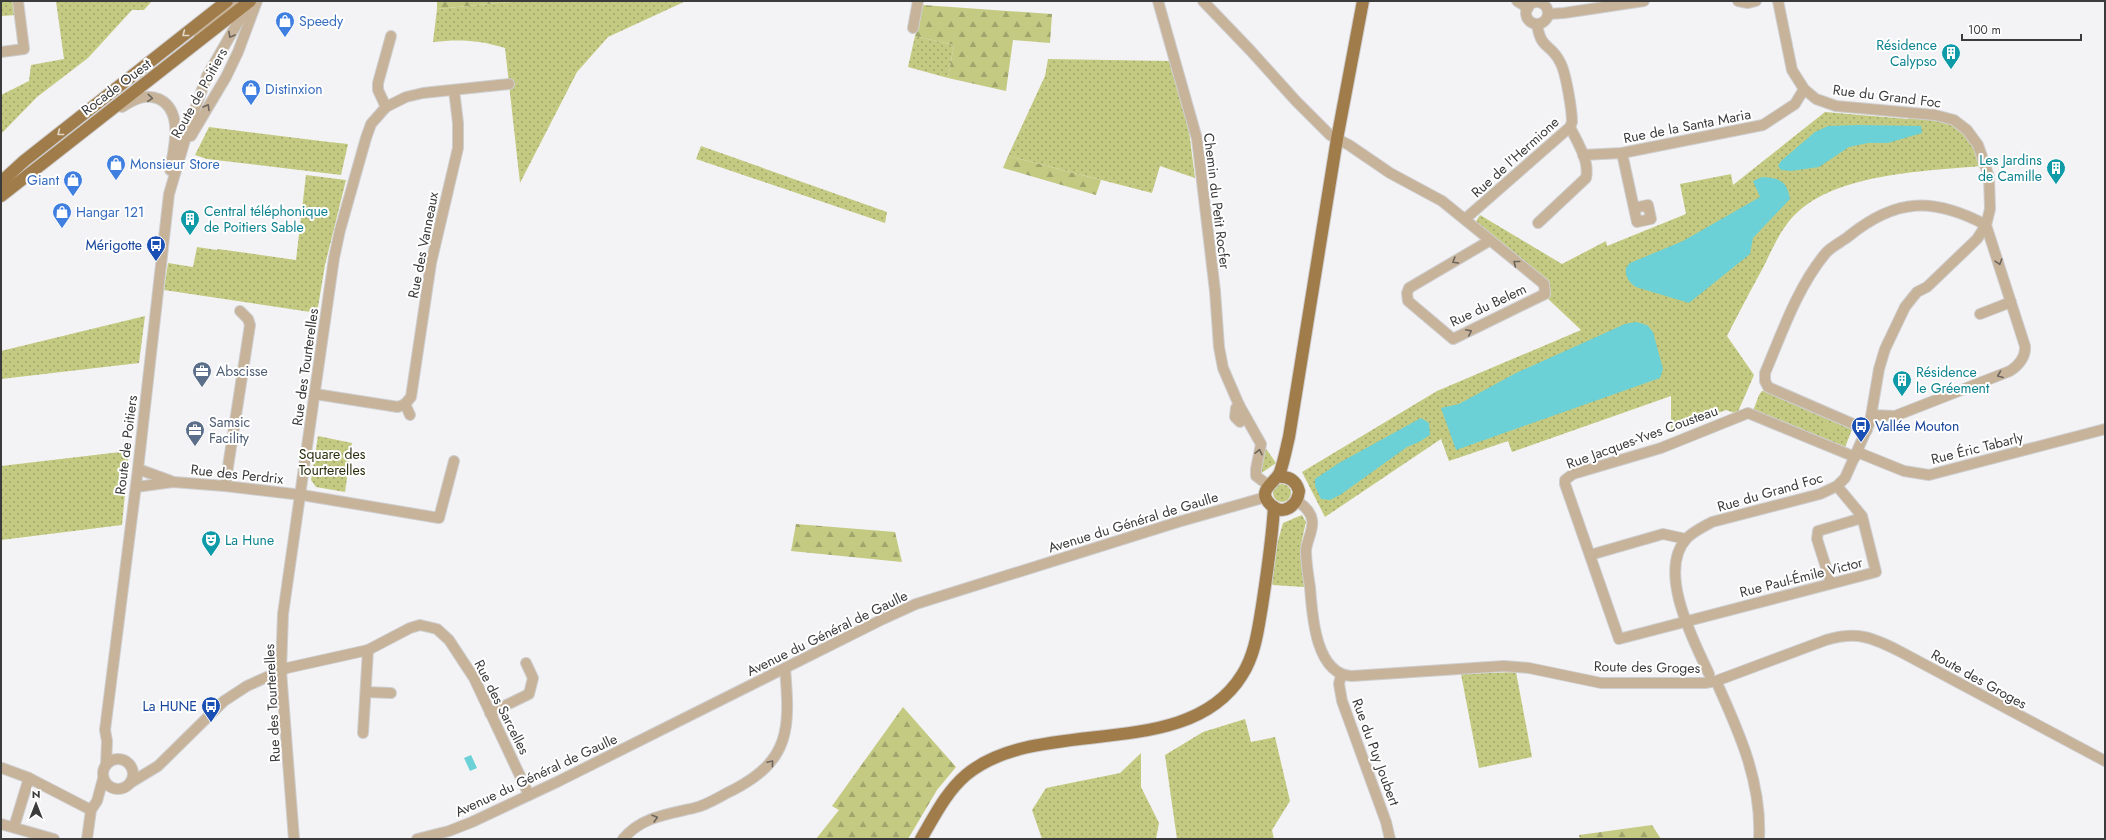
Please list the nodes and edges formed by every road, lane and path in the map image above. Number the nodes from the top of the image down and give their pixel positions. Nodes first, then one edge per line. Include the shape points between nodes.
1 (18, 1) edge
2 (227, 1) edge
3 (239, 1) edge
4 (250, 1) edge
5 (257, 1) edge
6 (918, 1) edge
7 (1158, 1) edge
8 (1203, 1) edge
9 (1364, 1) edge
10 (1517, 1) edge
11 (1644, 1) edge
12 (1738, 1) edge
13 (1756, 1) edge
14 (1778, 1) edge
15 (1626, 3) edge
16 (1528, 8) junction
17 (1548, 14) junction
18 (1537, 24) junction
19 (912, 28) dead end
20 (391, 36) dead end
21 (1, 52) edge
22 (176, 59) junction
23 (509, 84) dead end
24 (1804, 89) junction
25 (454, 90) junction
26 (386, 107) junction
27 (1570, 127) junction
28 (1337, 139) junction
29 (68, 142) junction
30 (181, 153) junction
31 (1622, 153) junction
32 (1583, 155) junction
33 (1, 182) edge
34 (169, 194) junction
35 (1, 196) edge
36 (1634, 208) dead end
37 (1465, 219) junction
38 (1538, 223) dead end
39 (1986, 225) junction
40 (1489, 241) junction
41 (2011, 302) junction
42 (240, 311) dead end
43 (1980, 314) dead end
44 (315, 394) junction
45 (406, 404) junction
46 (1748, 413) joint
47 (1872, 414) junction
48 (410, 415) dead end
49 (1867, 430) junction
50 (2105, 430) edge
51 (1289, 437) junction
52 (1856, 455) junction
53 (454, 461) dead end
54 (138, 469) junction
55 (1278, 477) junction
56 (1292, 480) junction
57 (173, 482) junction
58 (1268, 485) junction
59 (225, 486) junction
60 (1837, 486) junction
61 (136, 487) junction
62 (302, 494) junction
63 (1266, 497) junction
64 (1297, 501) junction
65 (1280, 508) junction
66 (1862, 518) junction
67 (1686, 539) junction
68 (1590, 555) junction
69 (1832, 583) junction
70 (1686, 622) junction
71 (368, 650) junction
72 (526, 664) dead end
73 (785, 668) junction
74 (281, 671) junction
75 (1341, 675) junction
76 (1712, 678) junction
77 (366, 692) junction
78 (391, 694) dead end
79 (490, 713) junction
80 (363, 734) dead end
81 (107, 741) junction
82 (2105, 761) edge
83 (127, 763) junction
84 (106, 765) junction
85 (2, 768) dead end
86 (150, 771) junction
87 (29, 778) junction
88 (103, 779) junction
89 (130, 783) junction
90 (117, 789) junction
91 (529, 795) junction
92 (97, 801) junction
93 (91, 810) junction
94 (1, 824) edge
95 (14, 827) junction
96 (54, 839) edge
97 (87, 839) edge
98 (294, 839) edge
99 (417, 839) edge
100 (623, 839) edge
101 (922, 839) edge
102 (1390, 839) edge
103 (1759, 839) edge

1 - 21 street via 24,49
2 -> 33 main road, Rocade Ouest via 24,161
3 - 22 street via 209,25
4 - 22 main road, Rocade Ouest
4 -> 30 street, Route de Poitiers via 207,76
30 -> 5 street, Route de Poitiers via 226,77
6 - 19 street
58 -> 7 street, Chemin du Petit Rocfer via 1256,476 1261,444 1245,417 1223,368 1197,139
8 - 28 street via 1296,101
9 - 28 main road
10 - 16 street
11 - 15 street
12 - 13 street
14 - 24 street, Rue du Grand Foc via 1792,70
15 - 17 street
16 - 17 street via 1533,3 1540,2 1546,7
16 - 18 street via 1526,12 1529,20
17 - 18 street
18 - 27 street, Rue de l'Hermione via 1541,41 1563,67 1572,117
20 - 26 street via 378,83 378,90
22 - 29 main road, Rocade Ouest
23 - 25 street, Rue des Tourterelles
24 - 31 street, Rue de la Santa Maria via 1795,104 1763,125
24 - 39 street, Rue du Grand Foc via 1816,99 1836,106 1935,115 1954,120 1961,125 1978,145 1989,177 1991,199
25 - 26 street, Rue des Tourterelles via 406,97
25 - 45 street, Rue des Vanneaux via 458,148 431,263 411,397
26 - 44 street, Rue des Tourterelles via 371,124 340,230
27 - 32 street
27 - 37 street, Rue de l'Hermione
28 - 37 street via 1390,173 1442,201
28 - 51 main road
29 -> 34 street via 85,135 134,100 149,96 163,101 172,111 175,128
29 - 35 main road, Rocade Ouest
30 - 34 street, Route de Poitiers
31 - 32 street, Rue de la Santa Maria
31 - 36 street
32 - 38 street via 1587,173 1583,182
34 - 54 street, Route de Poitiers
37 - 40 street
39 -> 41 street
39 - 47 street, Rue du Grand Foc via 1964,253 1927,287 1917,292 1905,307 1885,349
39 - 49 street via 1952,209 1908,206 1887,212 1866,222 1826,253 1801,292 1765,373 1768,388
40 -> 40 street, Rue du Belem via 1409,288 1406,293 1408,301 1453,339 1545,294 1544,284
41 - 43 street
41 -> 47 street via 2026,352 2015,368 1895,416
42 - 59 street via 248,318 250,325
44 - 45 street via 398,407
44 - 62 street, Rue des Tourterelles
45 - 48 street
46 - 52 street, Rue Éric Tabarly
46 - 68 street, Rue Jacques-Yves Cousteau via 1662,448 1568,476 1565,480 1565,489
47 - 49 street, Rue du Grand Foc
49 - 52 street, Rue du Grand Foc
50 - 52 street, Rue Éric Tabarly via 1929,475 1904,471
51 - 55 main road
51 - 56 main road via 1289,469
52 - 60 street, Rue du Grand Foc via 1845,478
53 - 62 street, Rue des Perdrix via 439,518
54 - 57 street, Rue des Perdrix
54 - 61 street, Route de Poitiers
55 - 56 main road
55 - 58 main road
56 - 64 main road via 1299,491
57 - 59 street, Rue des Perdrix
57 - 61 street, Rue des Perdrix
58 - 63 main road
59 - 62 street, Rue des Perdrix
60 - 66 street, Rue Paul-Émile Victor
60 - 67 street, Rue du Grand Foc via 1820,494 1712,522 1697,529
61 - 81 street, Route de Poitiers via 105,730
62 - 74 street, Rue des Tourterelles via 284,614
63 - 65 main road
63 - 73 street, Avenue du Général de Gaulle via 943,594 883,619
64 - 65 main road
64 - 75 street via 1307,510 1312,521 1306,551 1312,617 1317,638 1330,666
65 - 101 main road via 1254,649 1242,675 1227,694 1191,717 1163,727 1028,747 994,758 966,775 956,785
66 - 69 street via 1818,531 1817,539
66 - 69 street, Rue Paul-Émile Victor via 1876,572
67 - 68 street via 1663,534
67 - 70 street, Rue du Grand Foc via 1678,557 1675,578
68 - 70 street, Rue Jacques-Yves Cousteau via 1619,639
69 - 70 street, Rue Paul-Émile Victor
70 - 76 street, Rue du Grand Foc
71 - 74 street
71 - 77 street
71 - 79 street, Rue des Sarcelles via 410,628 420,625 437,629 445,635 474,678
72 - 79 street via 533,678 529,694
73 - 91 street, Avenue du Général de Gaulle
100 -> 73 street via 646,820 701,806 764,772 774,760 784,736
74 - 86 street via 246,686 224,701
74 - 98 street, Rue des Tourterelles
75 - 76 street, Route des Groges via 1504,666 1528,668 1601,683 1694,684
75 - 102 street, Rue du Puy Joubert via 1339,684 1342,701
76 - 82 street, Route des Groges via 1839,636 1862,635 1901,652
76 - 103 street, Rue du Grand Foc via 1738,729 1749,762 1759,812
77 - 78 street
77 - 80 street
79 - 91 street, Rue des Sarcelles
81 - 83 street
81 - 84 street, Route de Poitiers
83 - 84 street via 113,760
83 - 86 street
83 - 89 street via 133,775
84 - 88 street via 102,773
85 - 87 street
86 - 89 street
87 - 93 street
87 - 95 street
88 - 90 street via 110,788
88 - 92 street
89 - 90 street via 123,789
90 - 92 street
91 - 99 street, Avenue du Général de Gaulle via 466,824
92 - 93 street
93 - 97 street
94 - 95 street
95 - 96 street

